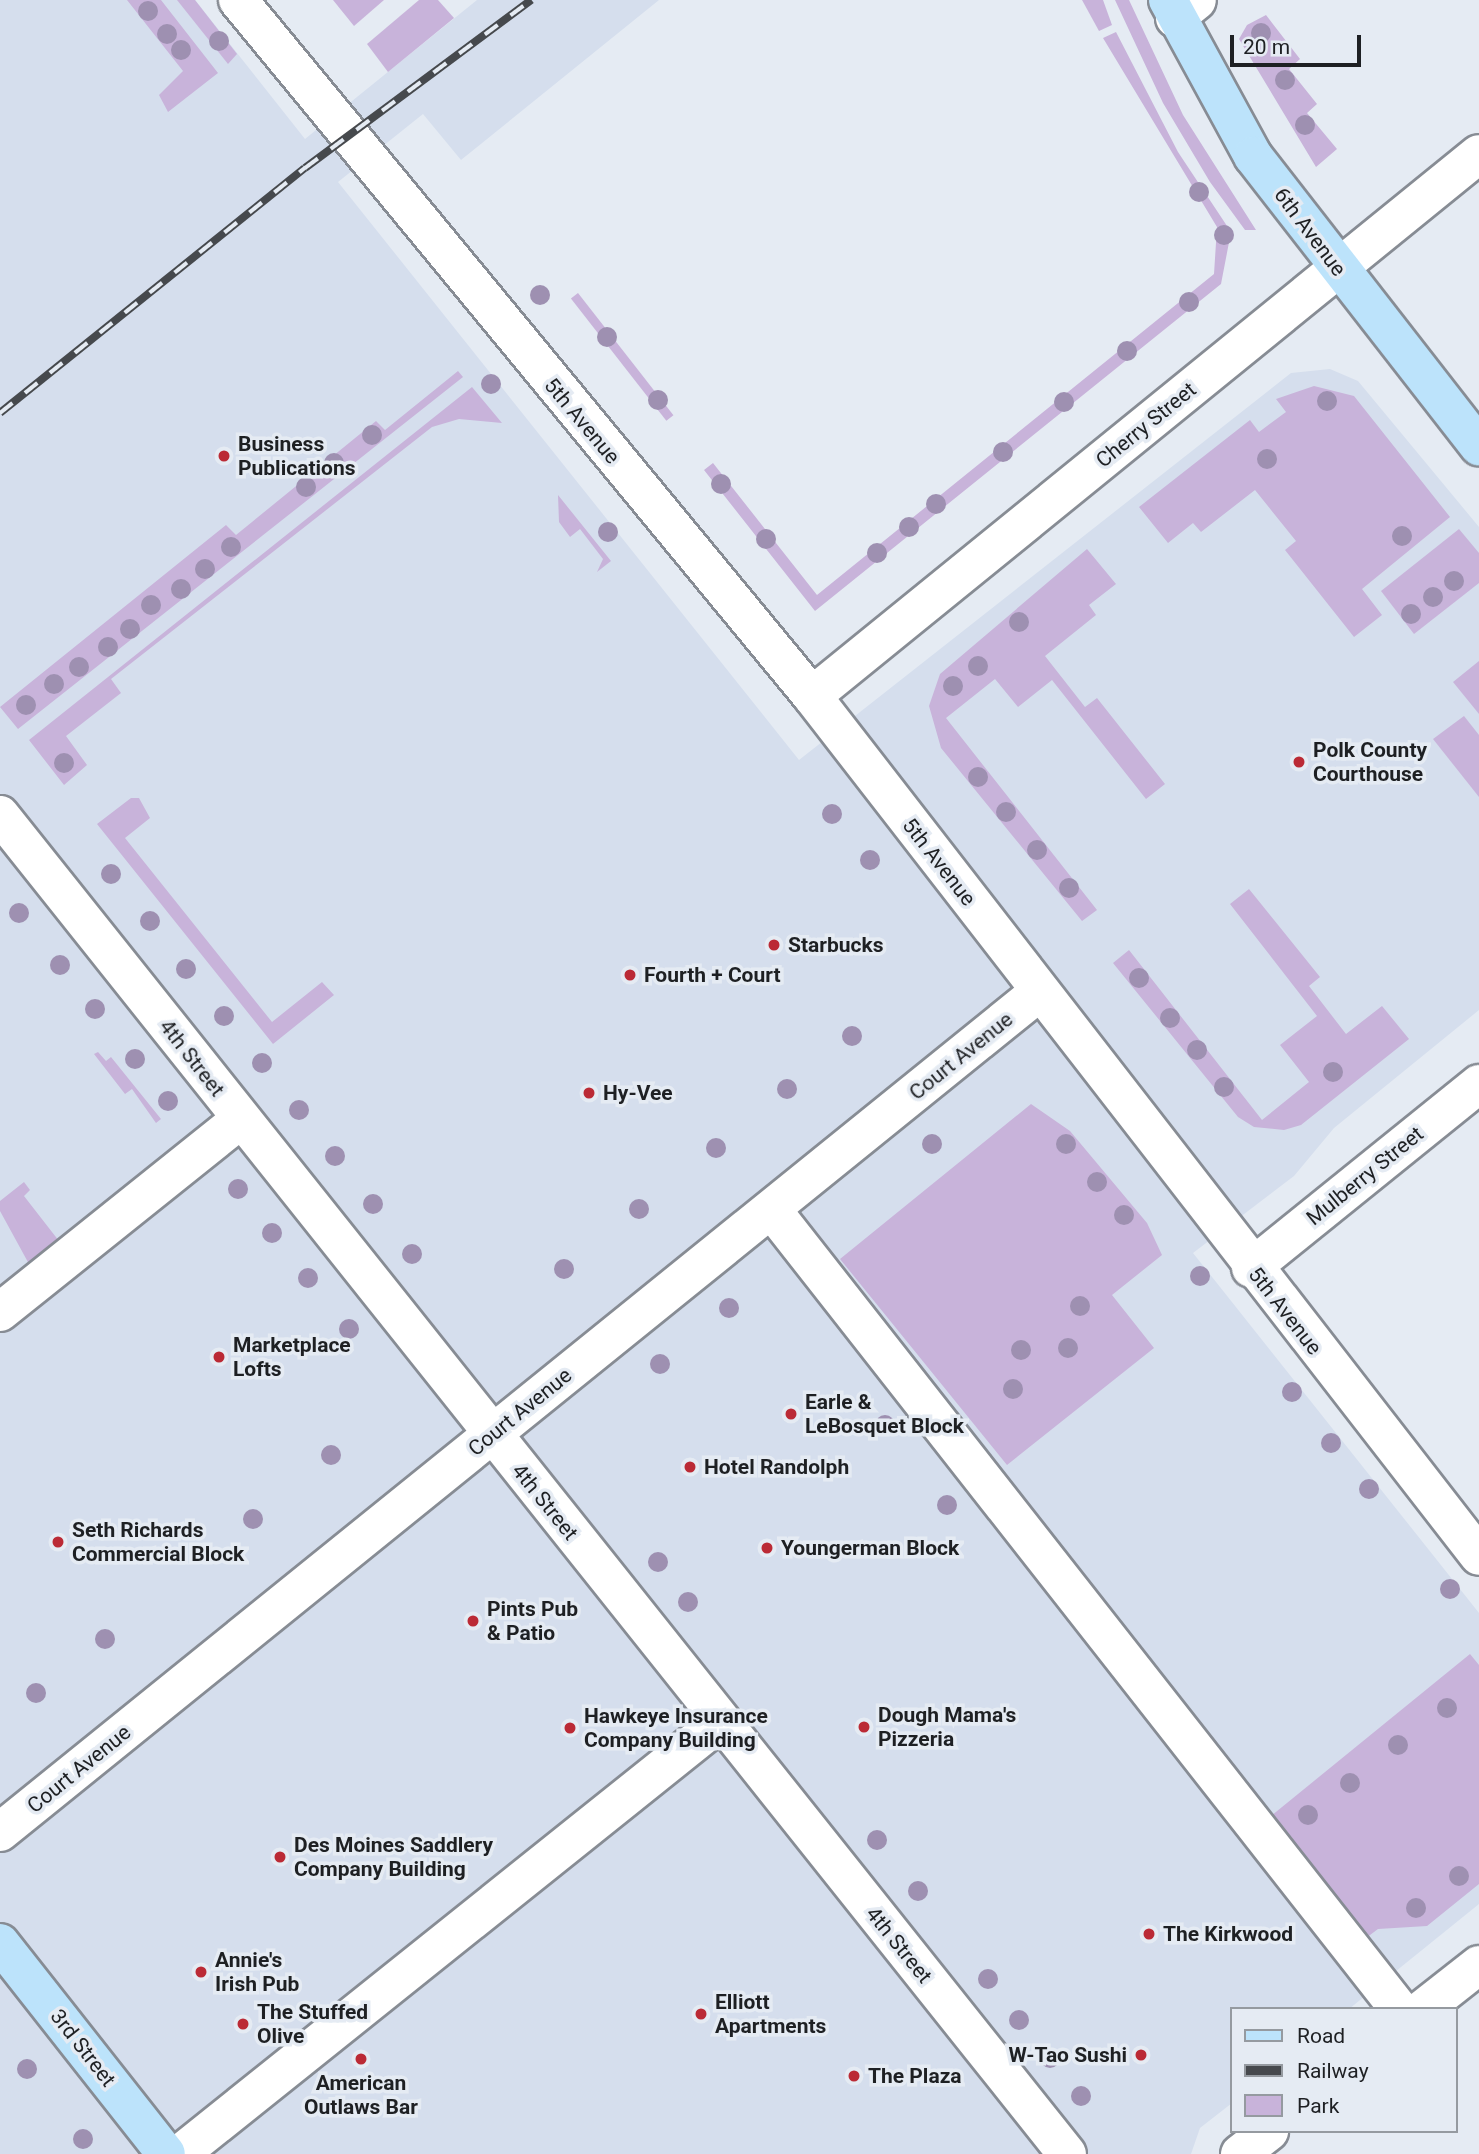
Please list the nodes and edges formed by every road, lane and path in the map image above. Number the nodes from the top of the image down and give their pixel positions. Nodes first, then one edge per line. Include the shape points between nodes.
1 (238, 0) edge
2 (1180, 6) edge
3 (1479, 153) edge
4 (1338, 269) junction
5 (1479, 446) edge
6 (812, 696) junction
7 (0, 815) edge
8 (1040, 992) junction
9 (1479, 1084) edge
10 (241, 1119) junction
11 (772, 1210) junction
12 (1251, 1268) junction
13 (0, 1312) edge
14 (492, 1435) junction
15 (1479, 1556) edge
16 (721, 1721) junction
17 (0, 1832) edge
18 (0, 1943) edge
19 (1479, 1965) edge
20 (1397, 2007) edge
21 (1426, 2007) edge
22 (1266, 2133) edge
23 (166, 2154) edge
24 (180, 2154) edge
25 (1066, 2154) edge
26 (1240, 2154) edge

1 - 6 street, 5th Avenue via 382,182
2 - 4 main road, 6th Avenue via 1253,156
3 - 4 street, Cherry Street
4 - 5 main road, 6th Avenue
4 - 6 street, Cherry Street
6 - 8 street, 5th Avenue
7 - 10 street, 4th Street
8 - 11 street, Court Avenue
8 - 12 street, 5th Avenue
9 - 12 street, Mulberry Street
10 - 13 street
10 - 14 street, 4th Street
11 - 14 street, Court Avenue
11 - 20 street
12 - 15 street, 5th Avenue
14 - 16 street, 4th Street
14 - 17 street, Court Avenue
16 - 24 street
16 - 25 street, 4th Street
18 - 23 main road, 3rd Street
19 - 21 street
22 - 26 street

